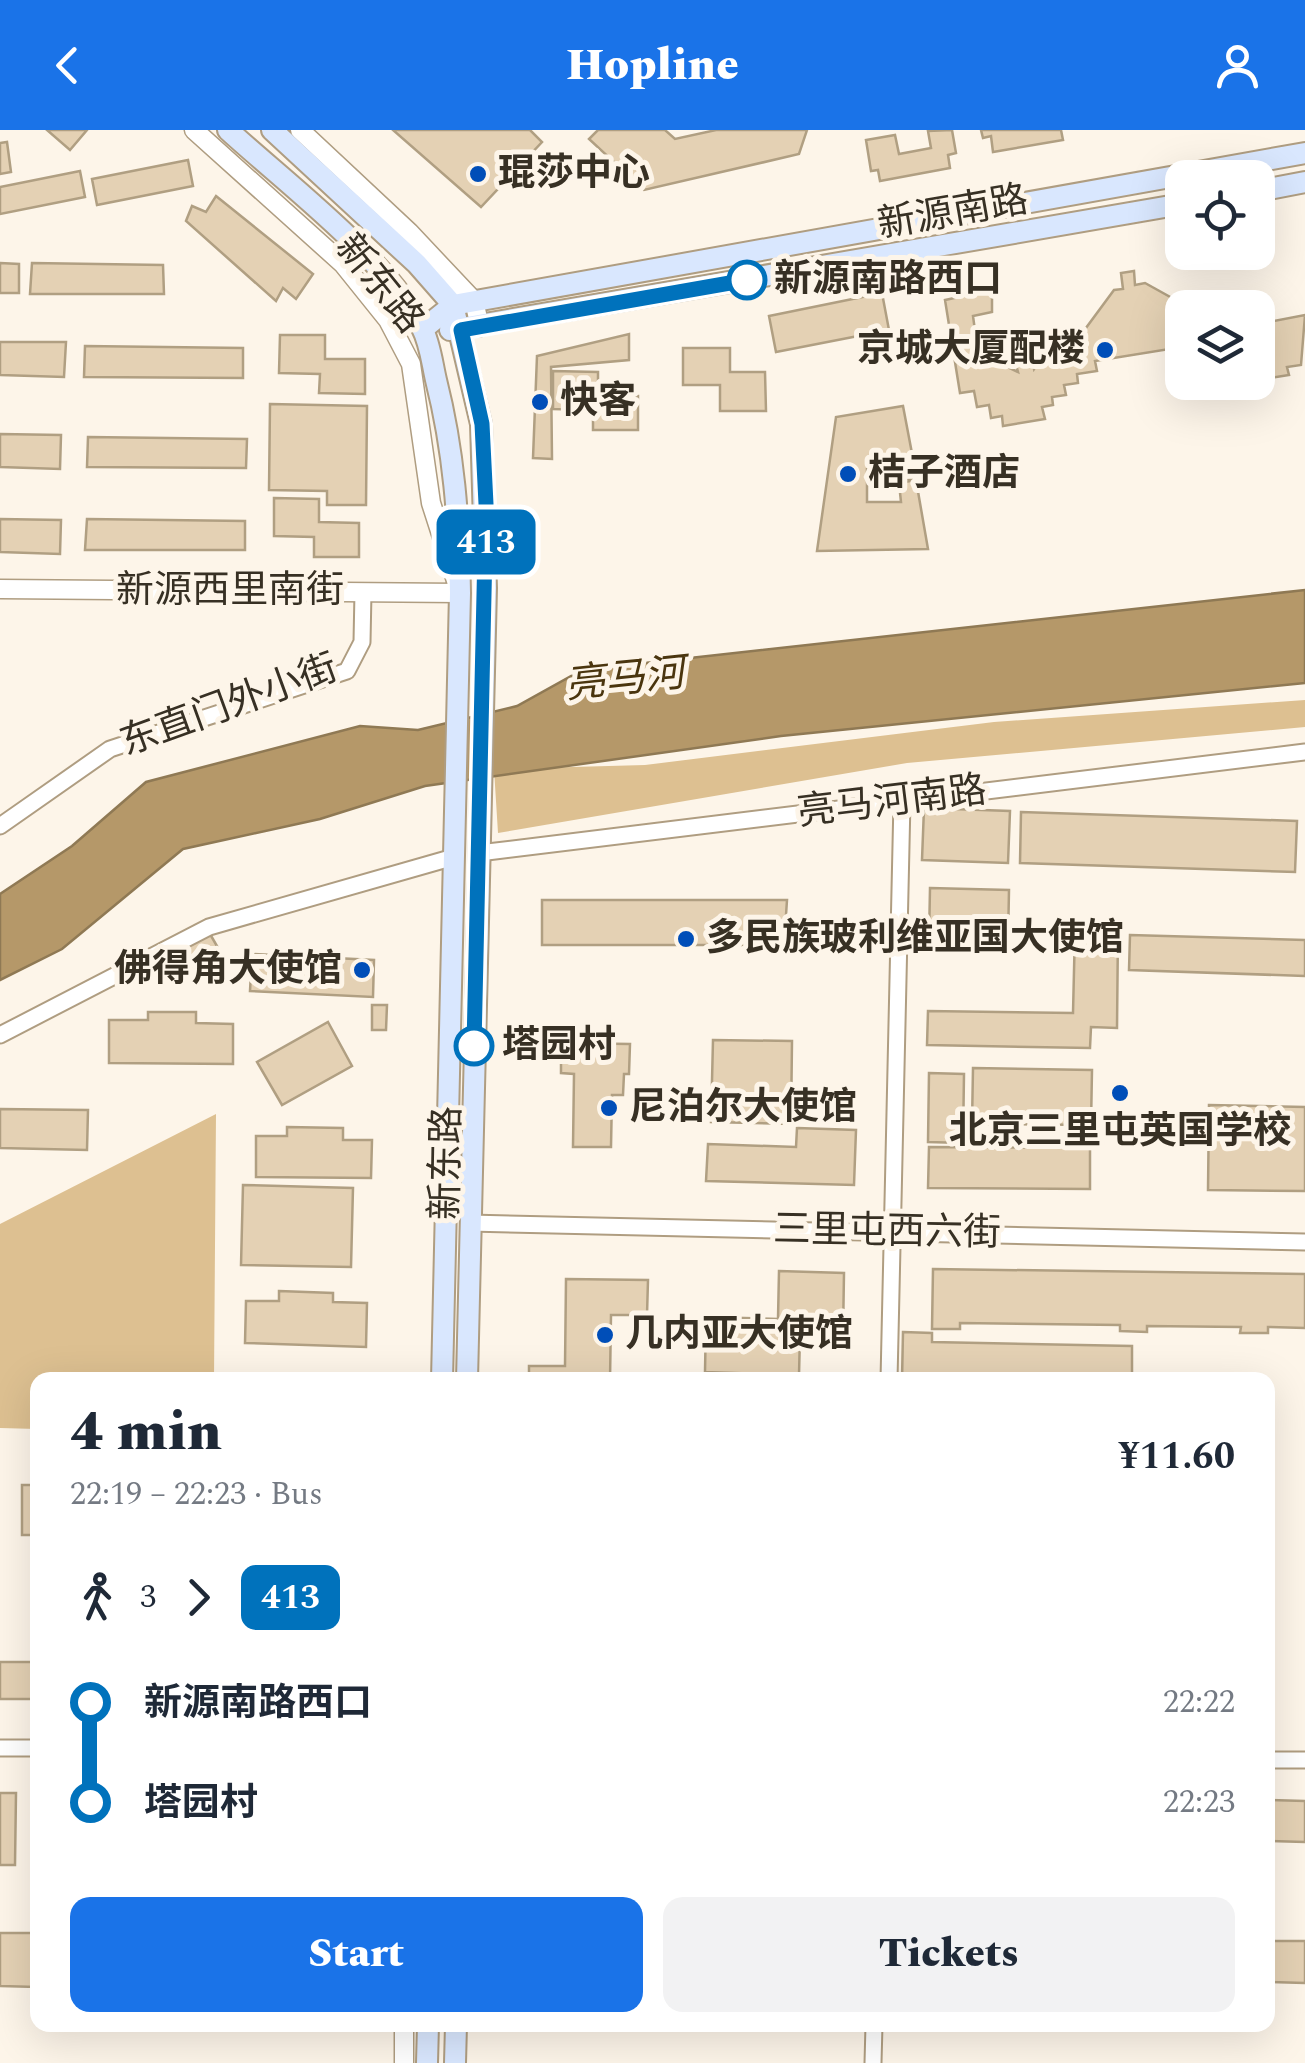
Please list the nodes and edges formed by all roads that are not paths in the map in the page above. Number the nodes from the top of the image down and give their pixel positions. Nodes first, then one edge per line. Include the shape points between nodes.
1 (194, 130) edge
2 (228, 130) edge
3 (272, 130) edge
4 (300, 130) edge
5 (1305, 153) edge
6 (1305, 182) edge
7 (1275, 187) edge
8 (1165, 207) edge
9 (463, 303) junction
10 (423, 329) junction
11 (470, 329) junction
12 (935, 466) dead end
13 (877, 475) dead end
14 (0, 590) edge
15 (363, 592) junction
16 (460, 593) junction
17 (1305, 752) edge
18 (902, 801) junction
19 (0, 826) edge
20 (480, 854) junction
21 (454, 858) junction
22 (0, 1035) edge
23 (469, 1223) junction
24 (893, 1231) junction
25 (1305, 1242) edge
26 (442, 1372) edge
27 (467, 1372) edge
28 (889, 1372) edge
29 (0, 1748) edge
30 (30, 1748) edge
31 (1275, 1760) edge
32 (1305, 1760) edge
33 (404, 2032) edge
34 (428, 2032) edge
35 (456, 2032) edge
36 (874, 2032) edge
37 (404, 2063) edge
38 (427, 2063) edge
39 (456, 2063) edge
40 (873, 2063) edge

1 - 16 street via 343,264 388,320 411,364 430,503
2 - 10 main road, 新东路 via 355,246
3 - 9 main road, 新东路
4 - 9 street via 409,232
5 - 9 main road, 新源南路
6 - 7 main road
8 - 11 main road, 新源南路
9 - 10 main road, 新源南路
9 - 11 main road, 新东路
10 - 11 main road, 新源南路
10 - 16 main road, 新东路 via 449,431 459,504
11 - 20 main road, 新东路 via 486,504
12 - 13 street
14 - 15 street, 新源西里南街
15 - 16 street, 新源西里南街
15 - 19 street, 东直门外小街 via 362,642 347,671 110,749
16 - 21 main road, 新东路
17 - 18 street, 亮马河南路
18 - 20 street, 亮马河南路
18 - 24 street
20 - 23 main road, 新东路
21 - 22 street via 209,927
21 - 26 main road, 新东路
23 - 24 street, 三里屯西六街
23 - 27 main road, 新东路
24 - 25 street, 三里屯西六街
24 - 28 street
29 - 30 street
31 - 32 street
33 - 37 street
34 - 38 main road
35 - 39 main road
36 - 40 street

